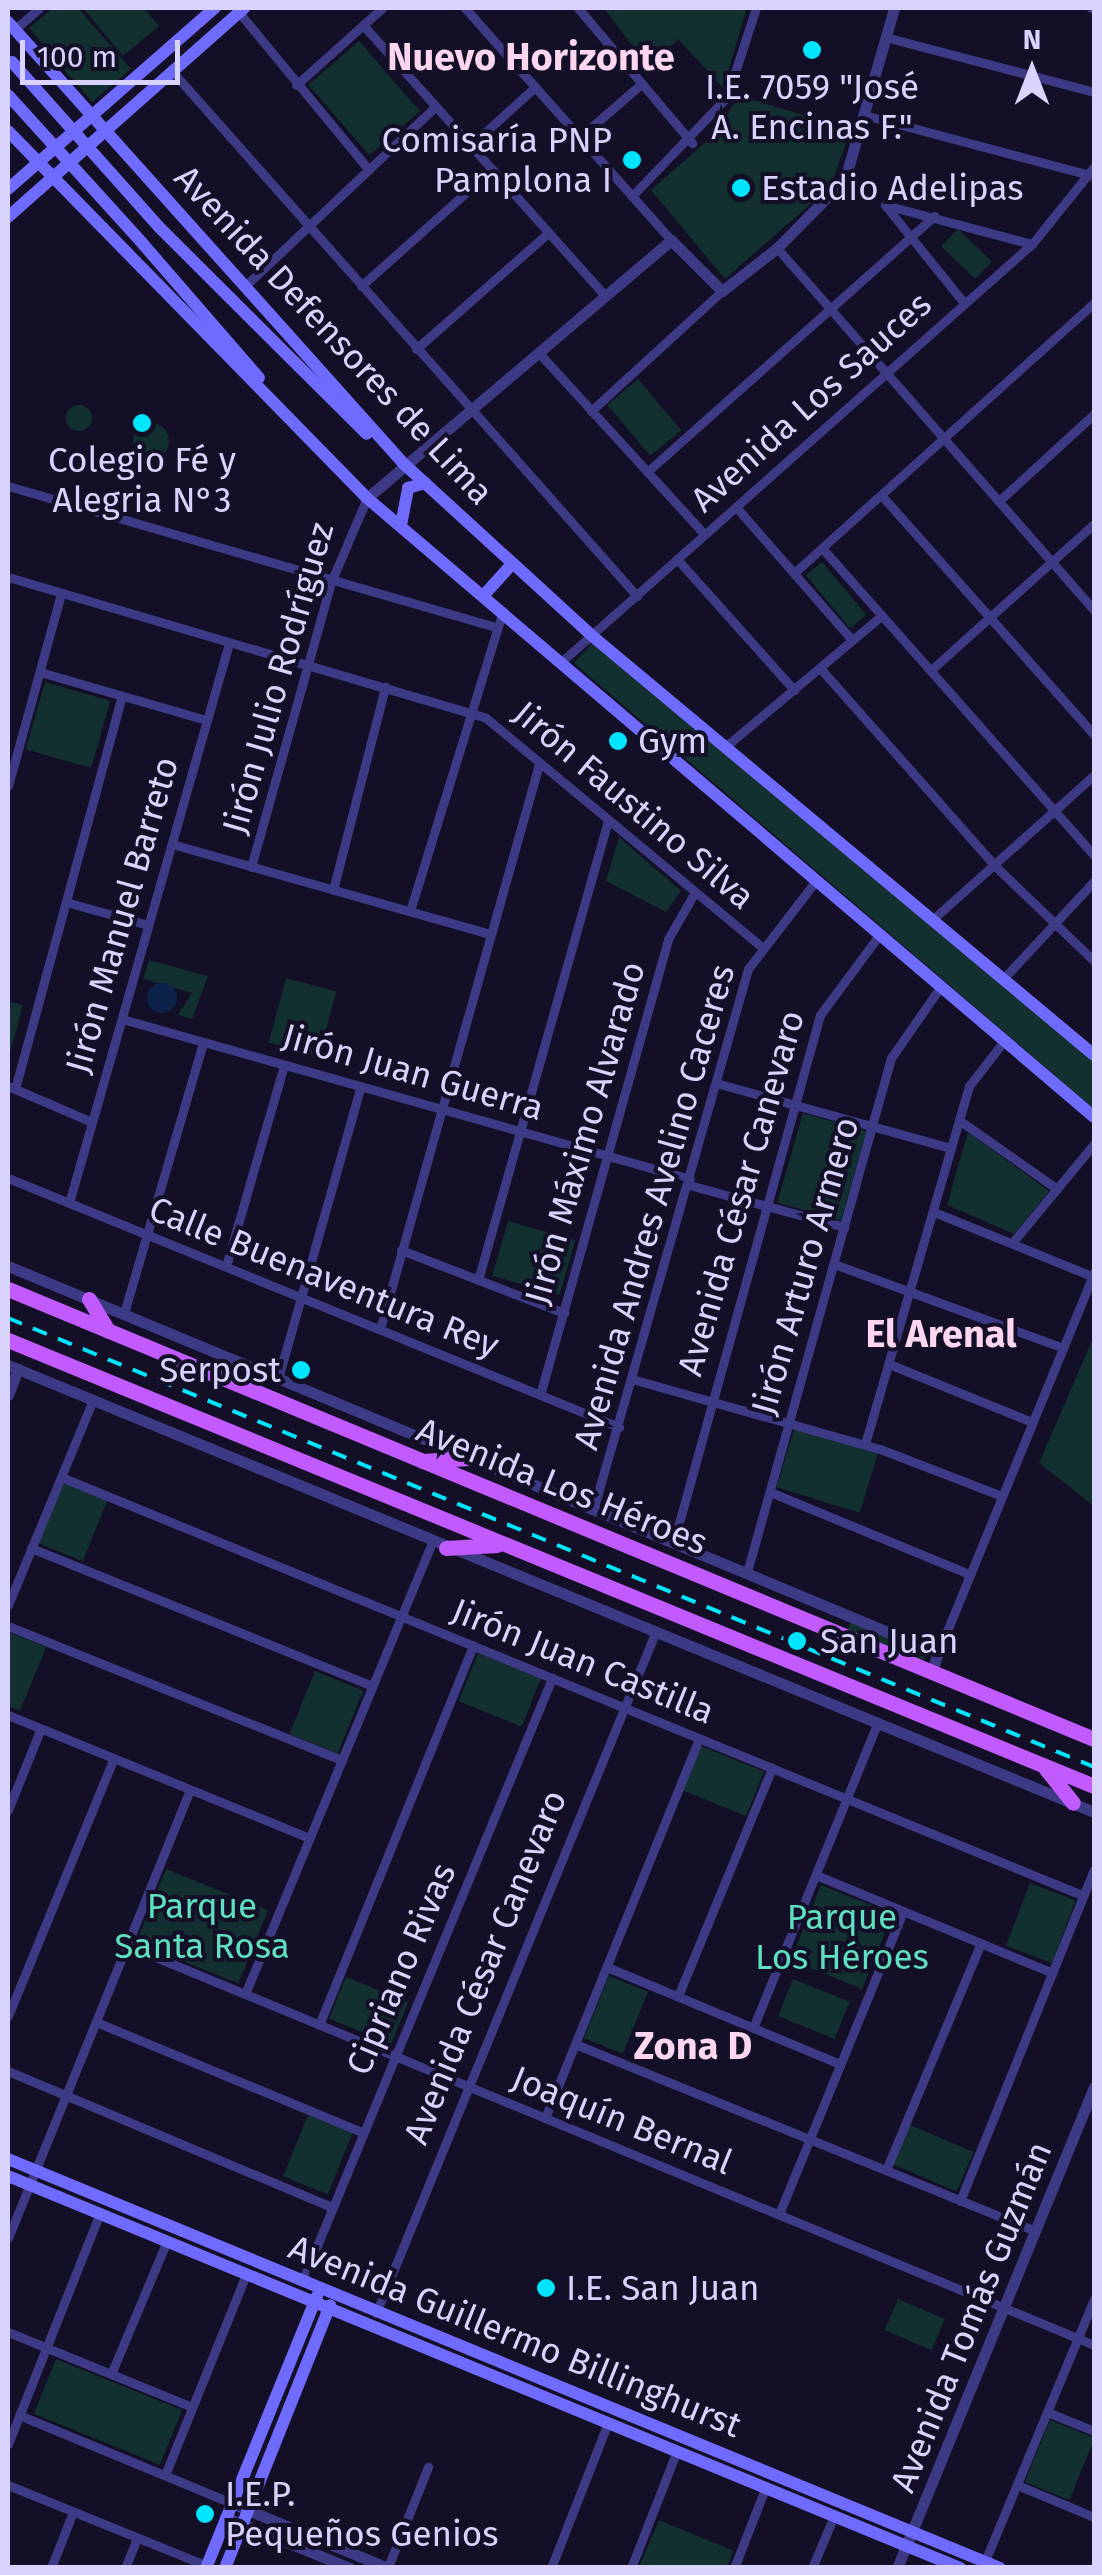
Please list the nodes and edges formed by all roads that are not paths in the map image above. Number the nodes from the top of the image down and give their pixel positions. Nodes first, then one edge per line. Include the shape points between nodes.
1 (39, 8) edge
2 (215, 8) edge
3 (382, 8) edge
4 (465, 8) edge
5 (756, 8) edge
6 (894, 8) edge
7 (240, 9) edge
8 (586, 10) edge
9 (363, 25) junction
10 (11, 26) edge
11 (886, 37) junction
12 (10, 59) edge
13 (171, 70) junction
14 (296, 85) junction
15 (640, 85) junction
16 (535, 87) junction
17 (1094, 92) edge
18 (8, 95) edge
19 (434, 108) junction
20 (864, 115) junction
21 (90, 116) junction
22 (102, 130) junction
23 (8, 131) edge
24 (580, 137) junction
25 (692, 143) junction
26 (470, 146) junction
27 (35, 161) junction
28 (369, 170) junction
29 (491, 170) junction
30 (1094, 174) edge
31 (48, 175) junction
32 (8, 189) edge
33 (632, 196) junction
34 (8, 216) edge
35 (934, 216) junction
36 (308, 226) junction
37 (548, 233) junction
38 (671, 240) junction
39 (910, 241) junction
40 (1032, 244) junction
41 (777, 248) junction
42 (361, 286) junction
43 (244, 287) junction
44 (722, 291) junction
45 (605, 296) junction
46 (964, 303) junction
47 (1094, 303) edge
48 (830, 311) junction
49 (416, 349) junction
50 (538, 352) junction
51 (888, 374) junction
52 (470, 409) junction
53 (591, 411) junction
54 (1094, 414) edge
55 (1084, 423) junction
56 (1094, 435) edge
57 (942, 437) junction
58 (334, 464) junction
59 (404, 464) junction
60 (648, 472) junction
61 (425, 483) junction
62 (8, 486) edge
63 (882, 496) junction
64 (366, 498) junction
65 (998, 501) junction
66 (736, 508) junction
67 (1094, 524) edge
68 (401, 525) junction
69 (704, 534) junction
70 (822, 548) junction
71 (677, 559) junction
72 (1052, 562) junction
73 (512, 564) junction
74 (794, 573) junction
75 (8, 577) edge
76 (331, 582) junction
77 (62, 593) junction
78 (484, 594) junction
79 (637, 596) junction
80 (1094, 610) edge
81 (503, 612) junction
82 (880, 616) junction
83 (991, 618) junction
84 (492, 626) junction
85 (592, 635) junction
86 (852, 640) junction
87 (229, 643) junction
88 (560, 663) junction
89 (308, 665) junction
90 (820, 668) junction
91 (931, 670) junction
92 (40, 672) junction
93 (385, 688) junction
94 (794, 690) junction
95 (122, 696) junction
96 (466, 711) junction
97 (206, 720) junction
98 (1094, 735) edge
99 (725, 748) junction
100 (539, 764) junction
101 (1094, 776) edge
102 (8, 786) edge
103 (1055, 811) junction
104 (608, 821) junction
105 (172, 844) junction
106 (1094, 855) edge
107 (994, 864) junction
108 (251, 867) junction
109 (1094, 881) edge
110 (815, 882) junction
111 (333, 890) junction
112 (695, 892) junction
113 (66, 902) junction
114 (410, 911) junction
115 (932, 920) junction
116 (1052, 924) junction
117 (148, 925) junction
118 (490, 934) junction
119 (880, 934) junction
120 (762, 947) junction
121 (1094, 961) edge
122 (1003, 978) junction
123 (941, 986) junction
124 (122, 1019) junction
125 (1004, 1040) junction
126 (202, 1042) junction
127 (1094, 1055) edge
128 (284, 1065) junction
129 (716, 1083) junction
130 (362, 1086) junction
131 (11, 1088) edge
132 (796, 1105) junction
133 (439, 1108) junction
134 (1094, 1117) edge
135 (959, 1120) junction
136 (92, 1122) junction
137 (872, 1126) junction
138 (521, 1131) junction
139 (1094, 1144) edge
140 (952, 1148) junction
141 (608, 1156) junction
142 (8, 1178) edge
143 (689, 1182) junction
144 (1057, 1188) junction
145 (69, 1203) junction
146 (768, 1206) junction
147 (934, 1212) junction
148 (844, 1227) junction
149 (147, 1234) junction
150 (1012, 1242) junction
151 (401, 1250) junction
152 (834, 1264) junction
153 (8, 1266) edge
154 (226, 1266) junction
155 (1093, 1274) edge
156 (478, 1280) junction
157 (8, 1289) edge
158 (911, 1290) junction
159 (302, 1298) junction
160 (89, 1299) junction
161 (124, 1313) junction
162 (564, 1313) junction
163 (380, 1329) junction
164 (108, 1331) junction
165 (8, 1340) edge
166 (1063, 1348) junction
167 (889, 1364) junction
168 (13, 1367) edge
169 (279, 1374) junction
170 (632, 1379) junction
171 (8, 1395) edge
172 (540, 1395) junction
173 (93, 1400) junction
174 (714, 1400) junction
175 (790, 1421) junction
176 (1032, 1422) junction
177 (619, 1427) junction
178 (864, 1444) junction
179 (469, 1458) junction
180 (420, 1462) junction
181 (61, 1477) junction
182 (770, 1492) junction
183 (1002, 1496) junction
184 (594, 1507) junction
185 (674, 1542) junction
186 (500, 1544) junction
187 (439, 1546) junction
188 (31, 1548) junction
189 (748, 1572) junction
190 (969, 1574) junction
191 (8, 1605) edge
192 (402, 1616) junction
193 (8, 1626) edge
194 (656, 1631) junction
195 (473, 1645) junction
196 (938, 1653) junction
197 (932, 1670) junction
198 (552, 1678) junction
199 (372, 1686) junction
200 (624, 1708) junction
201 (8, 1715) edge
202 (877, 1724) junction
203 (41, 1728) junction
204 (700, 1739) junction
205 (1094, 1740) edge
206 (114, 1758) junction
207 (342, 1760) junction
208 (1044, 1766) junction
209 (772, 1768) junction
210 (1094, 1786) edge
211 (190, 1790) junction
212 (846, 1801) junction
213 (1073, 1804) junction
214 (8, 1810) edge
215 (1094, 1812) edge
216 (310, 1838) junction
217 (1094, 1870) edge
218 (816, 1874) junction
219 (1084, 1896) junction
220 (904, 1911) junction
221 (981, 1943) junction
222 (128, 1946) junction
223 (607, 1966) junction
224 (1052, 1973) junction
225 (244, 1994) junction
226 (678, 1996) junction
227 (8, 2016) edge
228 (96, 2022) junction
229 (319, 2025) junction
230 (753, 2028) junction
231 (575, 2044) junction
232 (394, 2056) junction
233 (840, 2064) junction
234 (8, 2070) edge
235 (469, 2086) junction
236 (1094, 2086) edge
237 (67, 2094) junction
238 (546, 2118) junction
239 (362, 2132) junction
240 (810, 2140) junction
241 (8, 2159) edge
242 (36, 2170) junction
243 (886, 2170) junction
244 (8, 2176) edge
245 (29, 2184) junction
246 (960, 2200) junction
247 (332, 2207) junction
248 (100, 2213) junction
249 (779, 2214) junction
250 (1036, 2231) junction
251 (8, 2238) edge
252 (167, 2241) junction
253 (246, 2274) junction
254 (302, 2282) junction
255 (320, 2289) junction
256 (334, 2295) junction
257 (1094, 2299) edge
258 (314, 2303) junction
259 (1004, 2307) junction
260 (328, 2309) junction
261 (376, 2312) junction
262 (370, 2326) junction
263 (8, 2332) edge
264 (1078, 2338) junction
265 (1094, 2345) edge
266 (46, 2348) junction
267 (111, 2374) junction
268 (192, 2407) junction
269 (1047, 2412) junction
270 (19, 2415) junction
271 (607, 2425) junction
272 (1094, 2432) edge
273 (8, 2444) edge
274 (676, 2453) junction
275 (428, 2467) dead end
276 (165, 2476) junction
277 (1017, 2484) junction
278 (8, 2486) edge
279 (764, 2490) junction
280 (231, 2502) junction
281 (248, 2509) junction
282 (73, 2512) junction
283 (834, 2516) junction
284 (1094, 2516) edge
285 (225, 2517) junction
286 (242, 2524) junction
287 (913, 2532) junction
288 (137, 2538) junction
289 (906, 2546) junction
290 (318, 2554) junction
291 (985, 2561) junction
292 (206, 2567) edge
293 (50, 2568) edge
294 (125, 2568) edge
295 (224, 2568) edge
296 (312, 2568) edge
297 (350, 2568) edge
298 (388, 2568) edge
299 (550, 2568) edge
300 (631, 2568) edge
301 (734, 2568) edge
302 (812, 2568) edge
303 (897, 2568) edge
304 (960, 2568) edge
305 (1000, 2568) edge

1 - 10 street
2 - 21 main road
3 - 9 street
4 - 16 street
5 - 25 street via 735,83
6 - 11 street
7 - 13 main road
7 - 14 street
8 - 15 street
9 - 14 street
9 - 19 street
10 - 21 main road, Avenida Defensores de Lima
11 - 17 street
11 - 20 street
12 - 59 main road, bridge via 159,227
13 - 22 main road
13 - 36 street
14 - 28 street
15 - 24 street
15 - 25 street
16 - 24 street
16 - 26 street
18 - 58 main road, bridge
19 - 26 street
19 - 28 street
20 - 30 street
20 - 41 street via 844,178
21 - 22 main road, Avenida Defensores de Lima
21 - 27 main road
22 - 31 main road
22 - 43 main road, Avenida Defensores de Lima
23 - 27 main road
24 - 33 street
25 - 33 street
26 - 29 street
27 - 31 main road
27 - 32 main road
28 - 36 street
29 - 37 street
29 - 42 street
30 - 40 street, Avenida Los Sauces
31 - 34 main road
31 - 58 main road
33 - 38 street
35 - 39 street
35 - 39 street via 885,205
35 - 40 street
36 - 42 street
36 - 43 street
37 - 45 street
37 - 49 street
38 - 44 street
38 - 45 street, Jirón Julio Rodríguez
39 - 46 street
39 - 48 street
40 - 46 street, Avenida Los Sauces
41 - 44 street
41 - 48 street
42 - 49 street
43 - 59 main road, Avenida Defensores de Lima
44 - 53 street
45 - 50 street, Jirón Julio Rodríguez
46 - 51 street, Avenida Los Sauces
47 - 57 street
48 - 51 street
48 - 60 street
49 - 52 street
50 - 52 street, Jirón Julio Rodríguez
50 - 53 street
51 - 57 street
51 - 66 street, Avenida Los Sauces
52 - 59 street, Jirón Julio Rodríguez
52 - 79 street
53 - 60 street
54 - 55 street
55 - 56 street
55 - 65 street
57 - 63 street
57 - 65 street
58 - 64 main road
59 - 61 main road, Avenida Defensores de Lima
59 - 64 street, Jirón Julio Rodríguez
60 - 69 street
61 - 68 main road via 408,488
61 - 73 main road, Avenida Defensores de Lima
62 - 76 street
63 - 70 street
63 - 83 street
64 - 68 main road
64 - 76 street, Jirón Julio Rodríguez
65 - 72 street
66 - 69 street, Avenida Los Sauces
66 - 74 street
67 - 72 street
68 - 78 main road
69 - 71 street, Avenida Los Sauces
70 - 74 street
70 - 82 street
71 - 79 street, Avenida Los Sauces
71 - 94 street
72 - 80 street
72 - 83 street
73 - 78 main road
73 - 85 main road, Avenida Defensores de Lima
74 - 86 street
75 - 77 street, Jirón Faustino Silva
76 - 84 street
76 - 89 street, Jirón Julio Rodríguez
77 - 87 street, Jirón Faustino Silva
77 - 92 street
78 - 81 main road
79 - 85 street, Avenida Los Sauces
81 - 84 street
81 - 88 main road
82 - 86 street
82 - 91 street
83 - 91 street
83 - 98 street
84 - 96 street
85 - 88 street, Avenida Los Sauces
85 - 99 main road, Avenida Defensores de Lima
86 - 90 street
87 - 89 street, Jirón Faustino Silva
87 - 97 street, Jirón Manuel Barreto
88 - 110 main road
89 - 93 street, Jirón Faustino Silva
89 - 108 street, Jirón Julio Rodríguez
90 - 94 street
90 - 107 street
91 - 103 street
92 - 95 street
92 - 102 street
93 - 96 street, Jirón Faustino Silva
93 - 111 street
94 - 99 street
95 - 97 street
95 - 113 street
96 - 100 street, Jirón Faustino Silva
96 - 114 street
97 - 105 street, Jirón Manuel Barreto
99 - 115 main road, Avenida Defensores de Lima
100 - 104 street, Jirón Faustino Silva
100 - 118 street
101 - 103 street
103 - 106 street
103 - 107 street
104 - 112 street, Jirón Faustino Silva
104 - 138 street
105 - 108 street
105 - 117 street, Jirón Manuel Barreto
107 - 115 street
107 - 116 street
108 - 111 street
109 - 116 street
110 - 119 main road
110 - 120 street, Avenida Andres Avelino Caceres
111 - 114 street
112 - 120 street, Jirón Faustino Silva
112 - 141 street, Jirón Máximo Alvarado via 668,939
113 - 117 street
113 - 131 street
114 - 118 street
115 - 122 main road, Avenida Defensores de Lima
116 - 121 street
116 - 122 street
117 - 124 street, Jirón Manuel Barreto
118 - 133 street
119 - 123 main road
119 - 132 street, Avenida César Canevaro via 828,998
120 - 129 street, Avenida Andres Avelino Caceres
122 - 127 main road, Avenida Defensores de Lima
123 - 125 main road
123 - 137 street, Jirón Arturo Armero via 898,1042
124 - 126 street, Jirón Juan Guerra
124 - 136 street, Jirón Manuel Barreto
125 - 134 main road
125 - 135 street via 969,1086
126 - 128 street, Jirón Juan Guerra
126 - 149 street
128 - 130 street, Jirón Juan Guerra
128 - 154 street
129 - 132 street
129 - 143 street, Avenida Andres Avelino Caceres
130 - 133 street, Jirón Juan Guerra
130 - 159 street
131 - 136 street
132 - 137 street
132 - 146 street, Avenida César Canevaro
133 - 138 street, Jirón Juan Guerra
133 - 151 street
135 - 140 street
135 - 144 street
136 - 145 street, Jirón Manuel Barreto
137 - 140 street
137 - 148 street, Jirón Arturo Armero
138 - 141 street, Jirón Juan Guerra
138 - 156 street
139 - 144 street
140 - 147 street
141 - 143 street, Jirón Juan Guerra
141 - 162 street, Jirón Máximo Alvarado
142 - 145 street, Calle Buenaventura Rey
143 - 146 street, Jirón Juan Guerra
143 - 170 street, Avenida Andres Avelino Caceres
144 - 150 street
145 - 149 street, Calle Buenaventura Rey
146 - 148 street, Jirón Juan Guerra
146 - 174 street, Avenida César Canevaro
147 - 150 street
147 - 158 street
148 - 152 street, Jirón Arturo Armero
149 - 154 street, Calle Buenaventura Rey
149 - 161 street
150 - 155 street
151 - 156 street
151 - 163 street
152 - 158 street
152 - 175 street, Jirón Arturo Armero
153 - 160 street, Avenida Los Héroes
154 - 159 street, Calle Buenaventura Rey
155 - 166 street
156 - 162 street
157 - 164 main road, Avenida Los Héroes
158 - 166 street
158 - 167 street
159 - 163 street, Calle Buenaventura Rey
159 - 169 street
160 - 161 street, Avenida Los Héroes
160 - 164 main road
161 - 169 street, Avenida Los Héroes
162 - 172 street, Jirón Máximo Alvarado
163 - 172 street, Calle Buenaventura Rey
164 - 180 main road, Avenida Los Héroes
165 - 186 main road
166 - 176 street
167 - 176 street
167 - 178 street
168 - 171 street
168 - 173 street
169 - 179 street, Avenida Los Héroes
170 - 174 street
170 - 177 street, Avenida Andres Avelino Caceres
172 - 177 street, Calle Buenaventura Rey
173 - 181 street
173 - 187 street
174 - 175 street
174 - 185 street, Avenida César Canevaro
175 - 178 street
175 - 182 street, Jirón Arturo Armero
176 - 183 street
177 - 184 street, Avenida Andres Avelino Caceres
178 - 183 street
179 - 180 main road
179 - 184 street, Avenida Los Héroes
180 - 197 main road, Avenida Los Héroes
181 - 188 street
181 - 192 street, Jirón Juan Castilla
182 - 189 street, Jirón Arturo Armero
182 - 190 street
183 - 190 street
184 - 185 street, Avenida Los Héroes
185 - 189 street, Avenida Los Héroes
186 - 187 main road
186 - 208 main road
187 - 192 street
187 - 194 street
188 - 191 street
188 - 199 street
189 - 196 street, Avenida Los Héroes
190 - 196 street
192 - 195 street, Jirón Juan Castilla
192 - 199 street
193 - 207 street
194 - 200 street, Avenida César Canevaro
194 - 202 street
195 - 198 street, Jirón Juan Castilla
195 - 229 street
196 - 197 street
197 - 205 main road, Avenida Los Héroes
198 - 200 street, Jirón Juan Castilla
198 - 232 street, Cipriano Rivas
199 - 207 street
200 - 204 street, Jirón Juan Castilla
200 - 235 street, Avenida César Canevaro
201 - 203 street
202 - 212 street
202 - 213 street
203 - 206 street
203 - 214 street
204 - 209 street, Jirón Juan Castilla
204 - 223 street
206 - 211 street
206 - 227 street
207 - 216 street
208 - 210 main road
208 - 213 main road
209 - 212 street, Jirón Juan Castilla
209 - 226 street
211 - 216 street
211 - 222 street
212 - 218 street
212 - 219 street, Jirón Juan Castilla
213 - 215 street
216 - 225 street
217 - 219 street
218 - 220 street
218 - 230 street
219 - 224 street
220 - 221 street
220 - 233 street
221 - 224 street
221 - 243 street
222 - 225 street, Joaquín Bernal
222 - 228 street
223 - 226 street
223 - 231 street
224 - 246 street
225 - 229 street, Joaquín Bernal
226 - 230 street
228 - 237 street
228 - 239 street
229 - 232 street, Joaquín Bernal
230 - 233 street
231 - 238 street
231 - 240 street
232 - 235 street, Joaquín Bernal
232 - 239 street, Cipriano Rivas
233 - 240 street
234 - 237 street
235 - 238 street, Joaquín Bernal
235 - 261 street, Avenida César Canevaro
236 - 250 street, Avenida Tomás Guzmán
237 - 242 street
237 - 247 street
238 - 249 street, Joaquín Bernal
239 - 247 street, Cipriano Rivas
240 - 243 street
240 - 249 street
241 - 242 main road, Avenida Guillermo Billinghurst
242 - 245 street
242 - 254 main road, Avenida Guillermo Billinghurst
243 - 246 street
244 - 245 main road, Avenida Guillermo Billinghurst
245 - 248 main road, Avenida Guillermo Billinghurst
245 - 251 street
246 - 250 street
247 - 254 street, Cipriano Rivas
248 - 252 main road, Avenida Guillermo Billinghurst
248 - 266 street
249 - 259 street, Joaquín Bernal
250 - 259 street, Avenida Tomás Guzmán
252 - 253 main road, Avenida Guillermo Billinghurst
252 - 267 street
253 - 258 main road, Avenida Guillermo Billinghurst
253 - 268 street
254 - 255 main road, Avenida Guillermo Billinghurst
255 - 256 main road, Avenida Guillermo Billinghurst
255 - 258 main road
256 - 260 main road
256 - 261 main road, Avenida Guillermo Billinghurst
257 - 264 street
258 - 260 main road, Avenida Guillermo Billinghurst
258 - 280 main road
259 - 264 street, Joaquín Bernal
259 - 287 street, Avenida Tomás Guzmán
260 - 262 main road, Avenida Guillermo Billinghurst
260 - 281 main road
261 - 262 street, Avenida César Canevaro
261 - 287 main road, Avenida Guillermo Billinghurst
262 - 271 main road, Avenida Guillermo Billinghurst
263 - 266 street
264 - 265 street, Joaquín Bernal
264 - 269 street
266 - 267 street
266 - 270 street
267 - 268 street
268 - 276 street
269 - 272 street
269 - 277 street
270 - 273 street
270 - 276 street
271 - 274 main road, Avenida Guillermo Billinghurst
271 - 299 street
274 - 279 main road, Avenida Guillermo Billinghurst
274 - 300 street
275 - 298 street
276 - 280 street
277 - 284 street
277 - 291 street
278 - 282 street
279 - 283 main road, Avenida Guillermo Billinghurst
279 - 301 street
280 - 281 street
280 - 285 main road
281 - 286 main road
281 - 298 street
282 - 288 street
282 - 293 street
283 - 289 main road, Avenida Guillermo Billinghurst
283 - 302 street
285 - 286 street
285 - 292 main road
286 - 290 street
286 - 295 main road
287 - 289 street, Avenida Tomás Guzmán
287 - 291 main road, Avenida Guillermo Billinghurst
288 - 292 street
288 - 294 street
289 - 303 street, Avenida Tomás Guzmán
289 - 304 main road, Avenida Guillermo Billinghurst
290 - 296 street
290 - 297 street
291 - 305 main road, Avenida Guillermo Billinghurst

